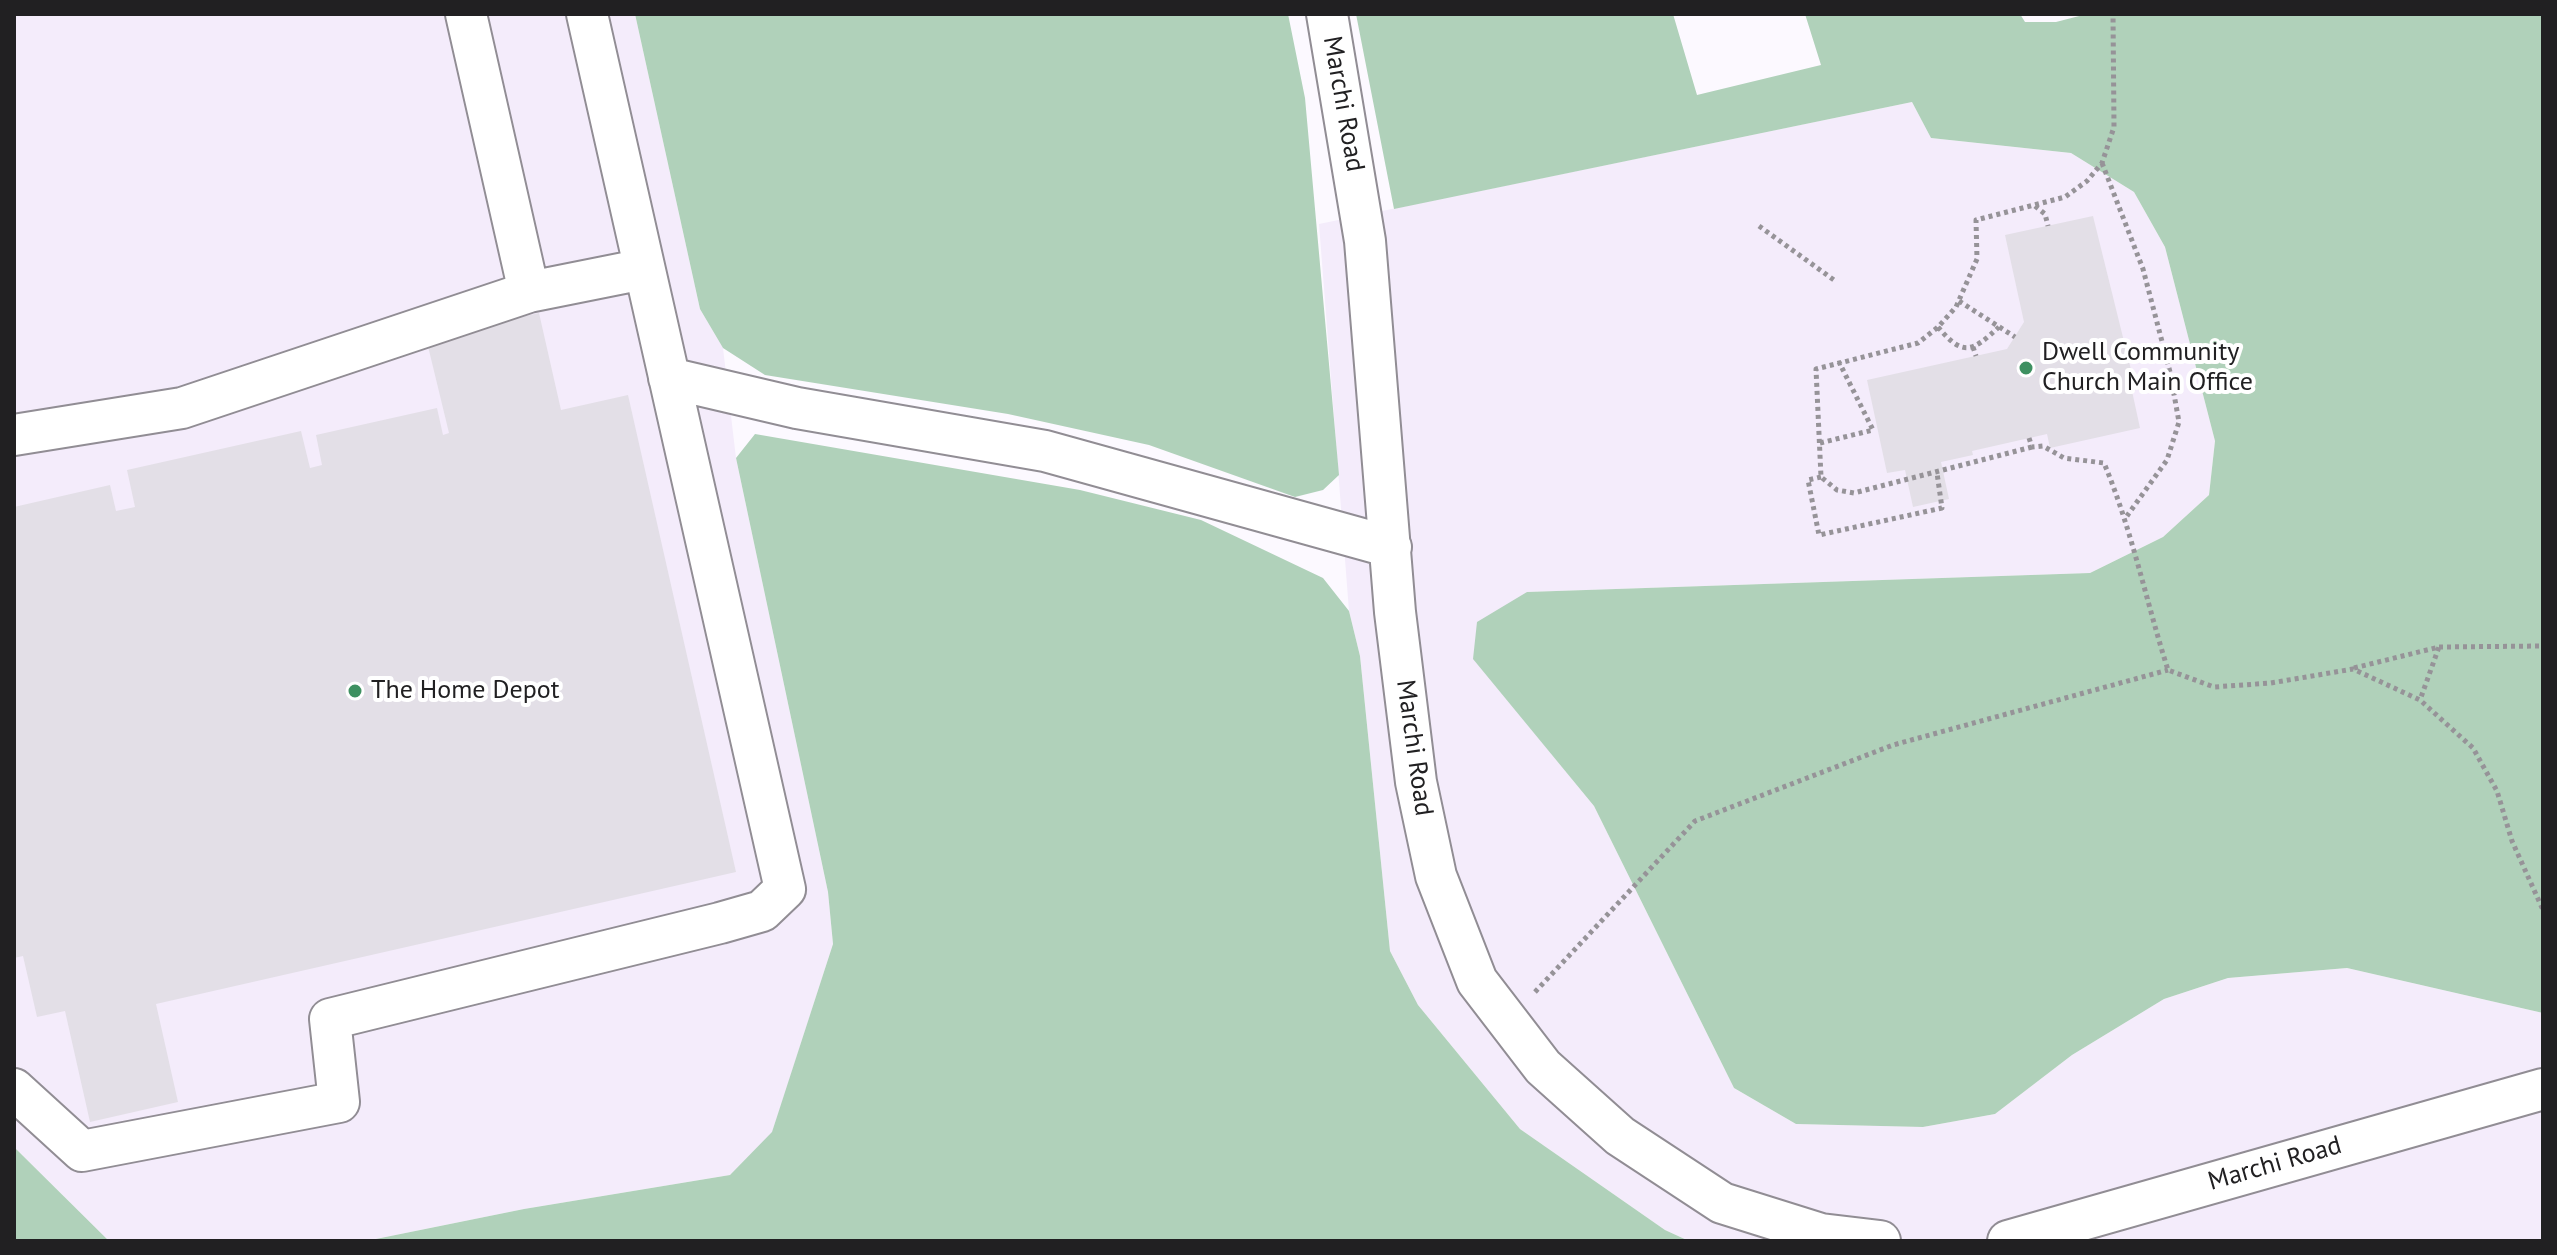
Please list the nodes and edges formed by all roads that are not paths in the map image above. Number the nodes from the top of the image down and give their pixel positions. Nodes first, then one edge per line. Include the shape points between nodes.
1 (466, 14) edge
2 (587, 14) edge
3 (1327, 14) edge
4 (644, 269) junction
5 (529, 292) junction
6 (669, 378) junction
7 (14, 435) edge
8 (1391, 547) junction
9 (14, 1089) edge
10 (2543, 1089) edge
11 (1880, 1241) edge
12 (2008, 1241) edge

1 - 5 street
2 - 4 street
3 - 8 street, Marchi Road via 1362,219
4 - 5 street
4 - 6 street
5 - 7 street via 182,408
6 - 8 street via 797,408 1045,451
6 - 9 street via 785,889 762,911 330,1019 339,1102 82,1151
8 - 11 street, Marchi Road via 1416,782 1436,876 1477,981 1543,1067 1620,1136 1722,1203 1821,1234
10 - 12 street, Marchi Road

